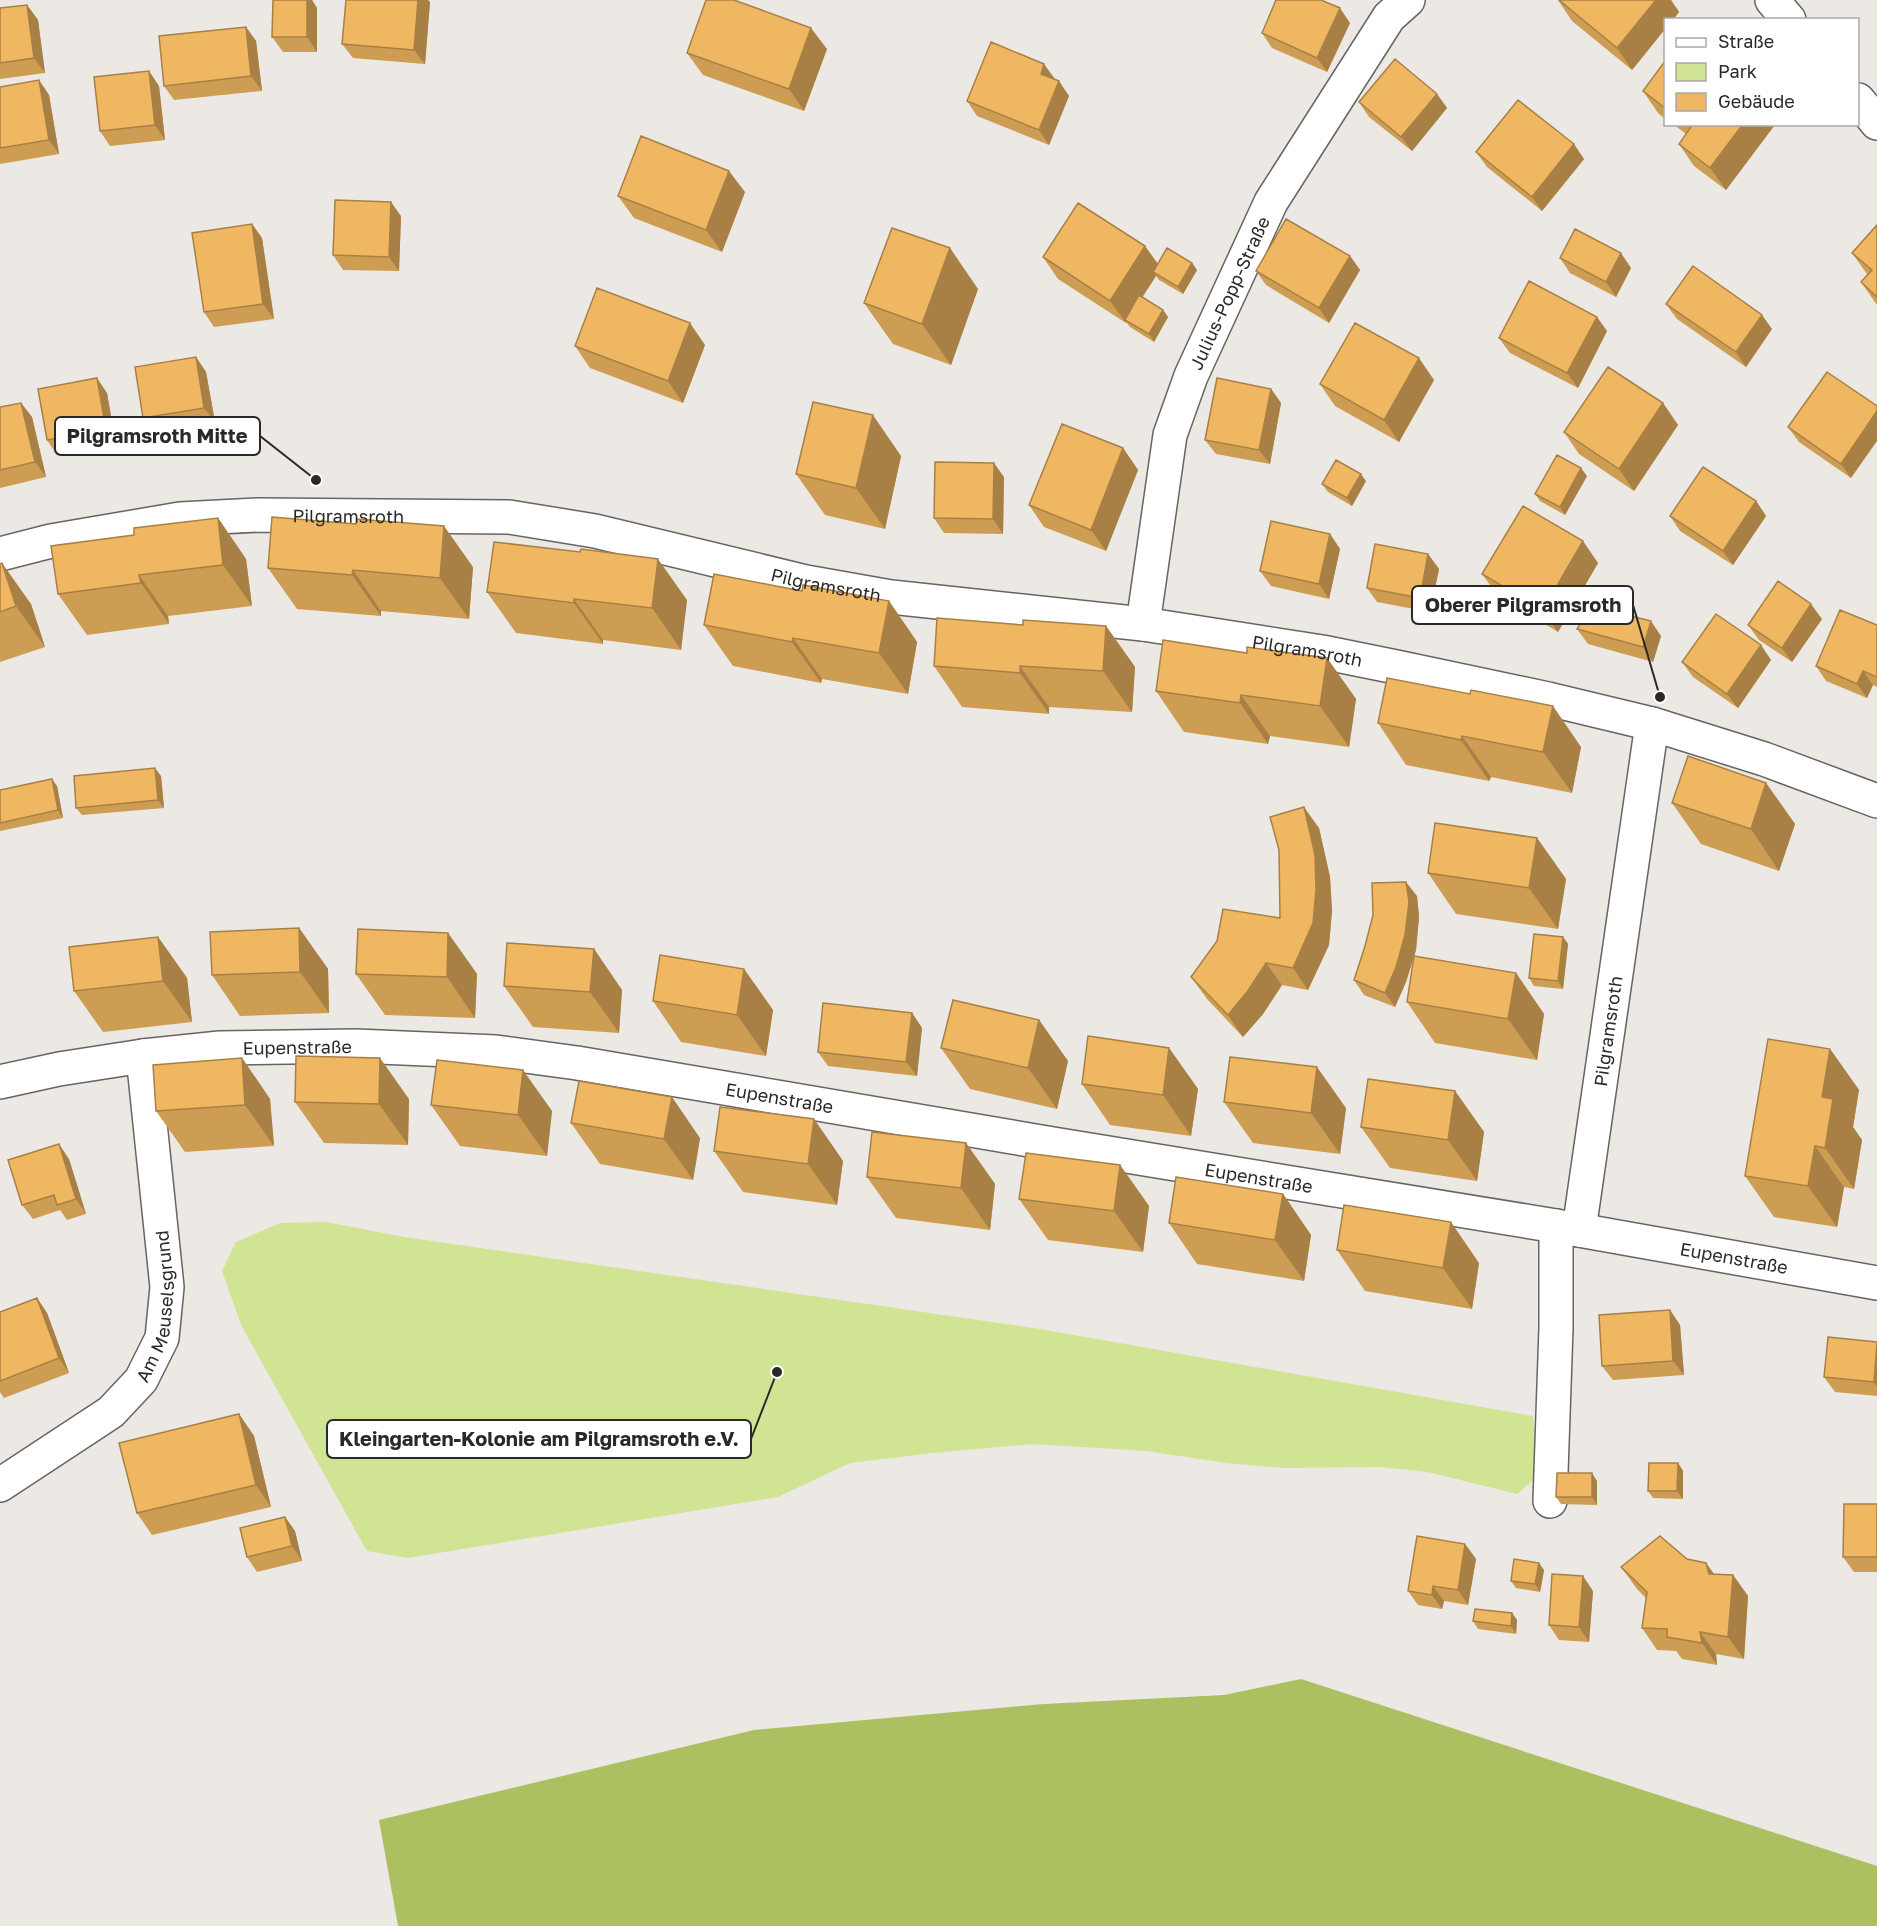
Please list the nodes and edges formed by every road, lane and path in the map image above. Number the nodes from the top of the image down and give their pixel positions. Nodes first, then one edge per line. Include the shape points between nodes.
1 (1408, 0) edge
2 (1859, 102) edge
3 (1877, 123) edge
4 (0, 554) edge
5 (1143, 624) junction
6 (1652, 724) junction
7 (1877, 801) edge
8 (143, 1056) junction
9 (0, 1082) edge
10 (1568, 1228) junction
11 (1877, 1283) edge
12 (0, 1485) edge
13 (1550, 1501) dead end

1 - 5 street, Julius-Popp-Straße via 1389,17 1271,202 1191,376 1170,435
2 - 3 street
4 - 5 street, Pilgramsroth via 51,541 180,519 258,515 510,517 596,531 806,582 891,597
5 - 6 street, Pilgramsroth via 1322,652
6 - 7 street, Pilgramsroth via 1764,759
6 - 10 street, Pilgramsroth
8 - 9 street, Eupenstraße via 59,1068
8 - 10 street, Eupenstraße via 220,1048 356,1046 496,1052
8 - 12 street, Am Meuselsgrund via 167,1287 162,1338 141,1380 111,1412
10 - 11 street, Eupenstraße
10 - 13 street via 1556,1328

